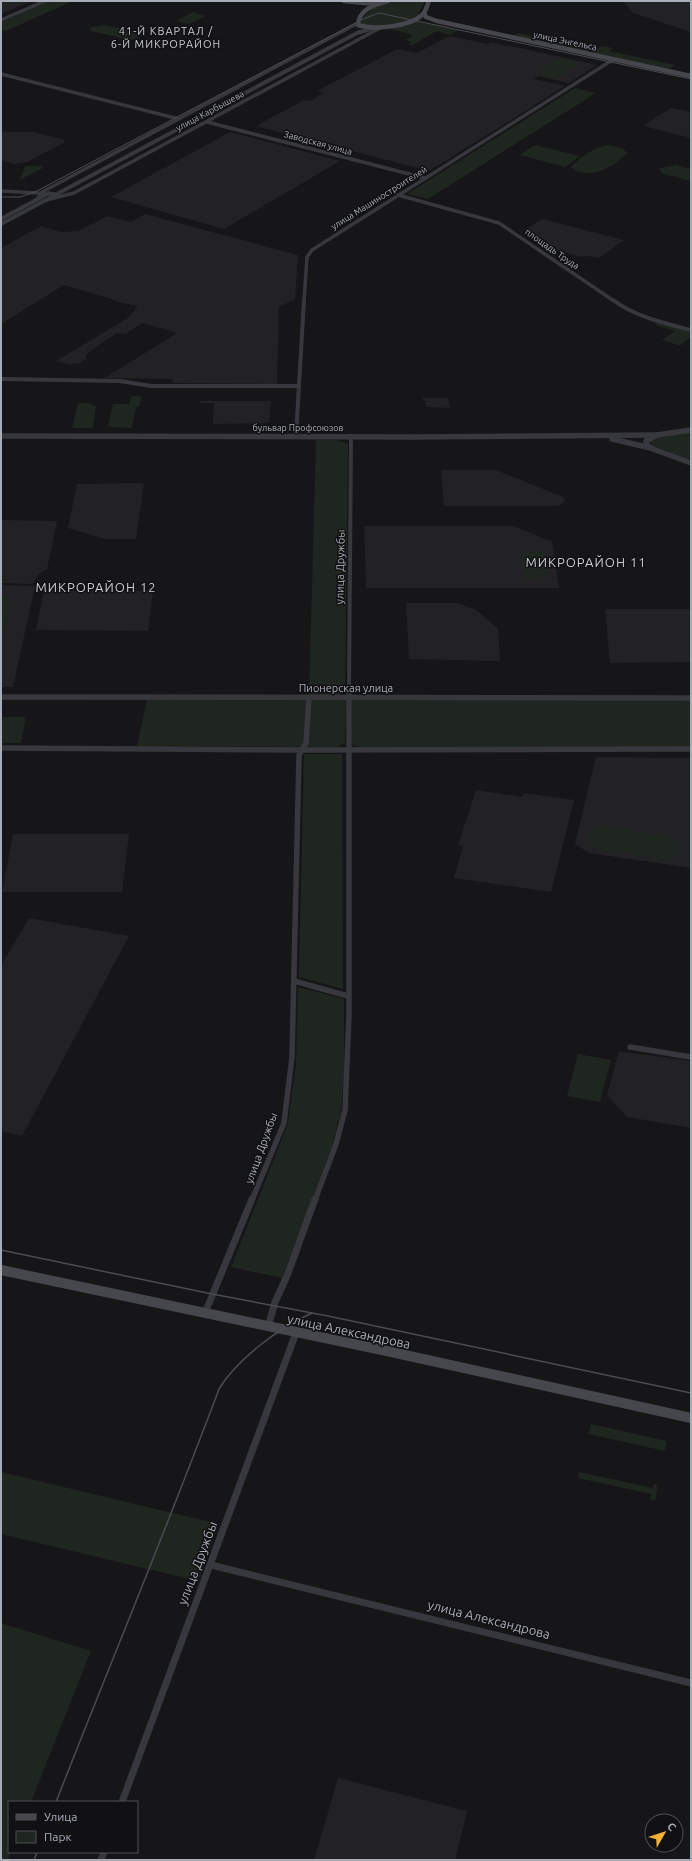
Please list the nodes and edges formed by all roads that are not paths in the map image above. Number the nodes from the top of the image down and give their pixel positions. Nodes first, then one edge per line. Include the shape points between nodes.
1 (45, 1) edge
2 (344, 1) edge
3 (388, 1) edge
4 (429, 1) edge
5 (353, 3) junction
6 (376, 4) junction
7 (364, 10) junction
8 (424, 13) junction
9 (1, 20) edge
10 (410, 20) junction
11 (437, 21) junction
12 (358, 24) junction
13 (374, 28) junction
14 (380, 28) junction
15 (614, 59) junction
16 (1, 74) edge
17 (691, 76) edge
18 (180, 119) junction
19 (207, 122) junction
20 (425, 178) junction
21 (1, 191) edge
22 (42, 192) junction
23 (49, 193) junction
24 (56, 194) junction
25 (398, 195) junction
26 (37, 199) junction
27 (44, 201) junction
28 (1, 219) edge
29 (1, 224) edge
30 (691, 330) edge
31 (1, 379) edge
32 (299, 386) junction
33 (689, 429) edge
34 (656, 435) junction
35 (1, 436) edge
36 (296, 436) junction
37 (351, 436) junction
38 (596, 436) junction
39 (653, 449) junction
40 (691, 463) edge
41 (1, 697) edge
42 (309, 698) junction
43 (350, 698) junction
44 (691, 698) edge
45 (1, 748) edge
46 (349, 749) junction
47 (691, 749) edge
48 (302, 750) junction
49 (294, 981) junction
50 (348, 996) junction
51 (630, 1047) dead end
52 (691, 1057) edge
53 (1, 1270) edge
54 (205, 1313) junction
55 (268, 1327) junction
56 (296, 1333) junction
57 (691, 1418) edge
58 (210, 1565) junction
59 (691, 1683) edge
60 (122, 1801) edge

1 - 9 street
2 - 5 main road
3 - 6 main road
4 - 8 main road
5 - 6 main road
5 - 7 main road
6 - 7 main road
7 - 12 main road, улица Карбышева
8 - 10 main road, улица Карбышева
8 - 11 main road, улица Энгельса via 426,17
10 - 11 main road, улица Энгельса
10 - 14 main road, улица Карбышева
11 - 15 main road, улица Энгельса
12 - 13 main road, улица Карбышева
12 - 18 street, улица Карбышева
12 - 23 street, улица Карбышева via 352,32 327,46
13 - 14 main road, улица Карбышева
13 - 24 street, улица Карбышева via 357,33
14 - 19 street, улица Карбышева
15 - 17 main road, улица Энгельса
15 - 20 street, улица Машиностроителей
16 - 18 street
18 - 22 street, улица Карбышева
19 - 20 street, Заводская улица
19 - 27 street, улица Карбышева via 74,193
20 - 25 street, улица Машиностроителей
21 - 22 street
22 - 23 street
22 - 26 street, улица Карбышева
23 - 24 street
23 - 26 street, улица Карбышева
24 - 27 street, улица Карбышева
25 - 30 street, площадь Труда via 499,223 624,308 647,318
25 - 32 street, улица Машиностроителей via 312,250 307,256
26 - 28 street, улица Карбышева
27 - 29 street, улица Карбышева
31 - 32 street via 120,381 150,386
32 - 36 street, улица Машиностроителей
33 - 34 street
34 - 38 street, бульвар Профсоюзов
34 - 39 street via 646,441
35 - 36 street, бульвар Профсоюзов
36 - 37 street, бульвар Профсоюзов
37 - 38 street, бульвар Профсоюзов
37 - 43 street, улица Дружбы
38 - 39 street, бульвар Профсоюзов
39 - 40 street
41 - 42 street, Пионерская улица
42 - 43 street, Пионерская улица
42 - 48 street, улица Дружбы via 306,743
43 - 44 street, Пионерская улица
43 - 46 street, улица Дружбы
45 - 48 street
46 - 47 street
46 - 48 street
46 - 50 street
48 - 49 street, улица Дружбы via 299,755
49 - 50 street
49 - 54 street, улица Дружбы via 292,1057 284,1123
50 - 55 street via 345,1110 336,1144 288,1276 275,1302
51 - 52 street
53 - 54 main road, улица Александрова
54 - 55 main road, улица Александрова
55 - 56 main road, улица Александрова
56 - 57 main road, улица Александрова
56 - 58 street, улица Дружбы
58 - 59 street, улица Александрова
58 - 60 street, улица Дружбы

